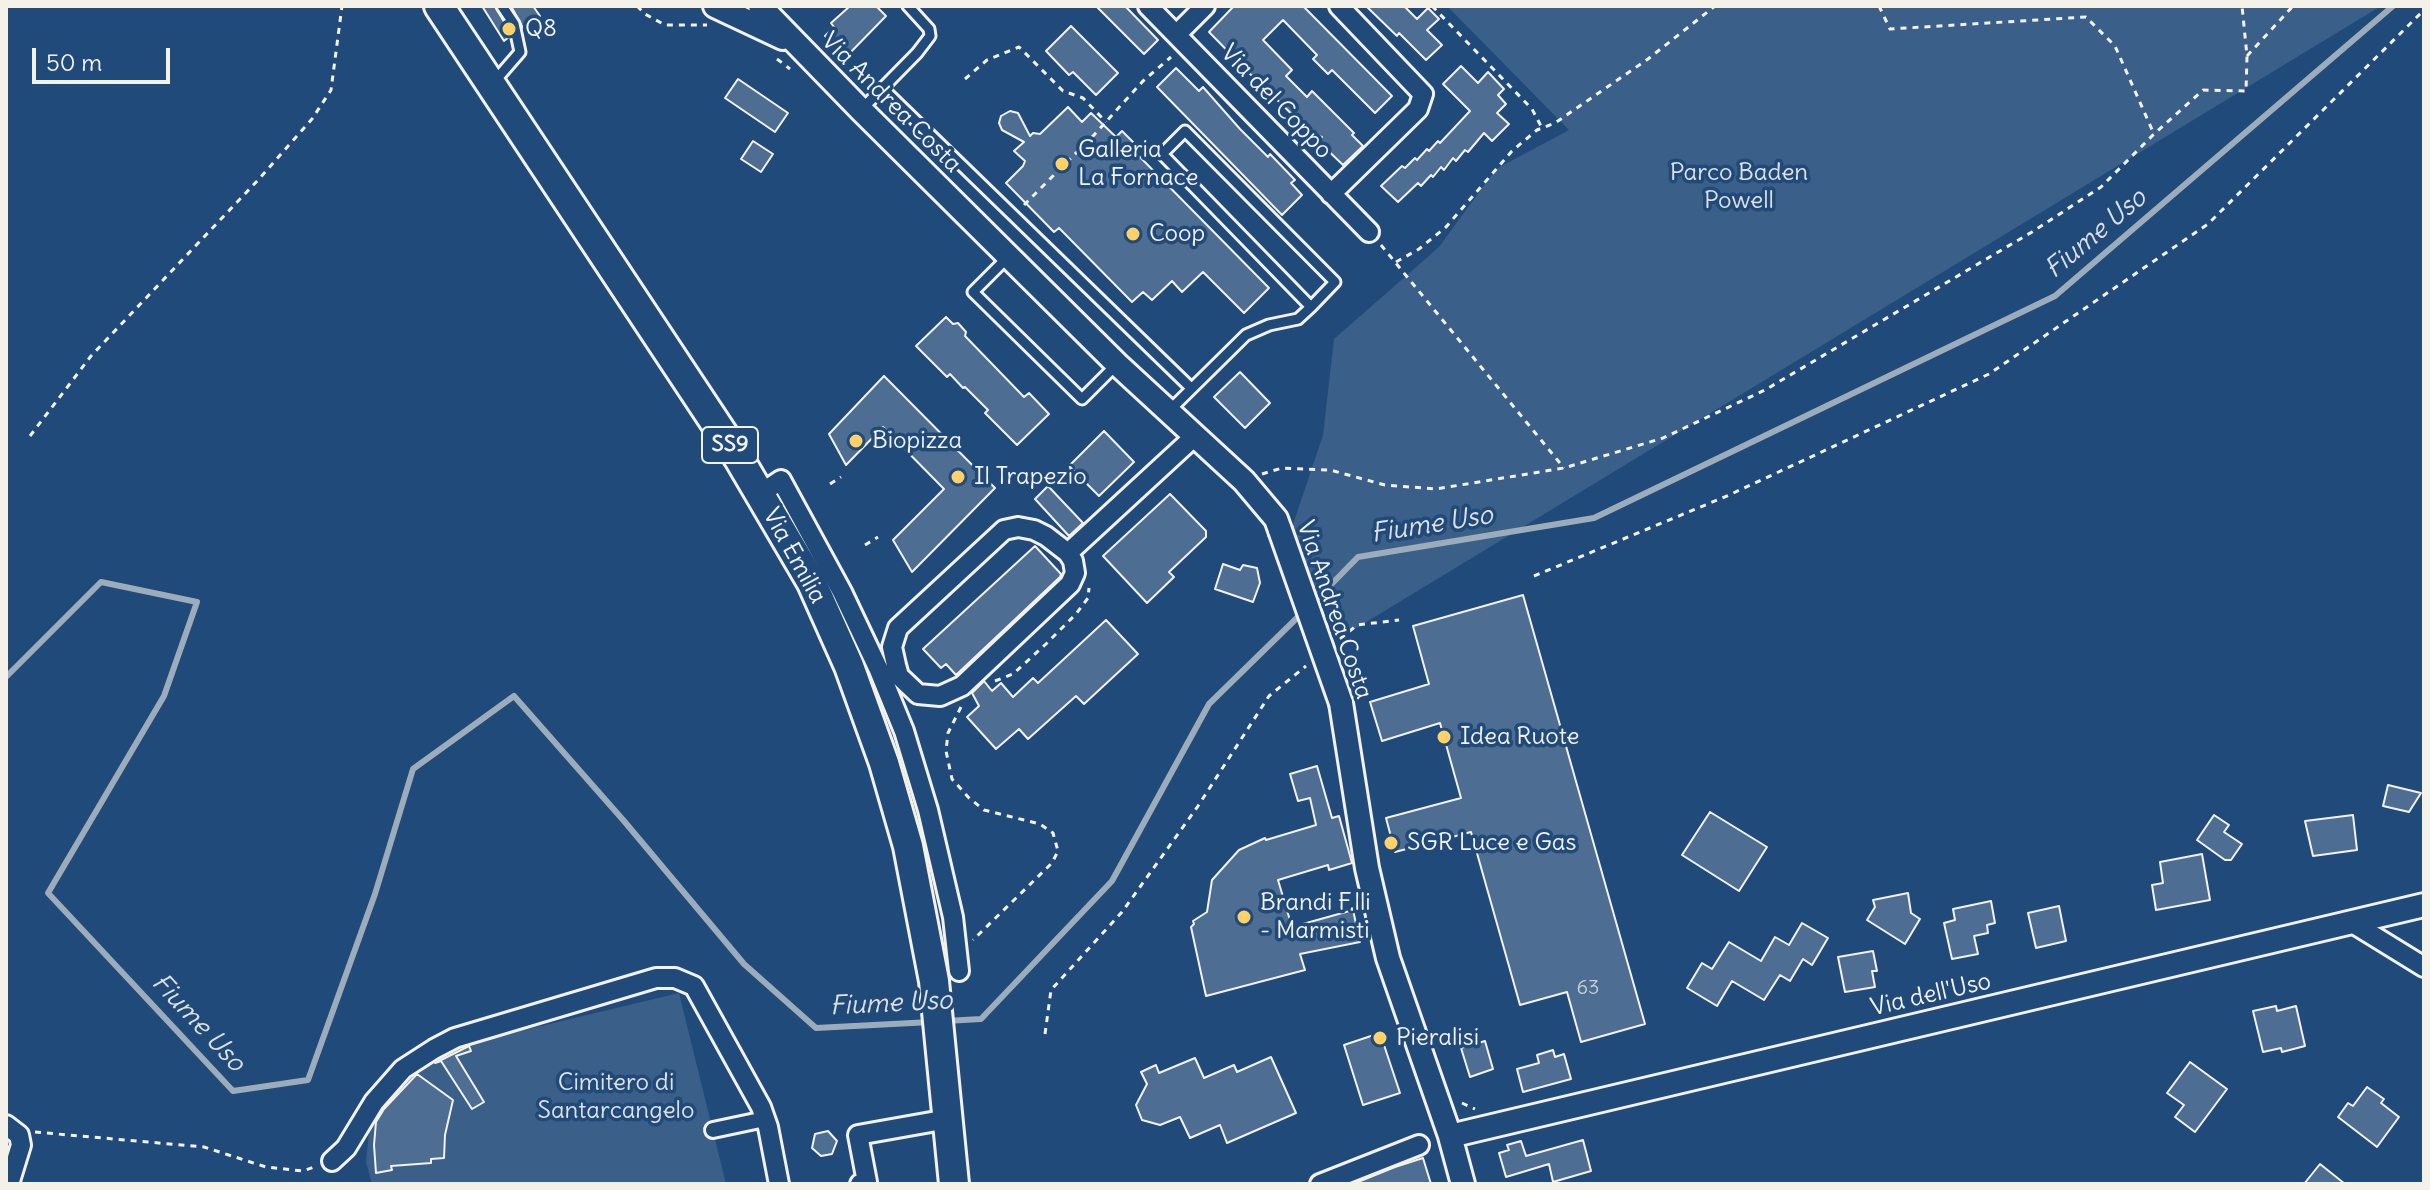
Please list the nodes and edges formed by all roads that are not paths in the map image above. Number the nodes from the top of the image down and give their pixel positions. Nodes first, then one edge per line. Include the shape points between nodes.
1 (439, 6) edge
2 (502, 6) edge
3 (760, 6) edge
4 (908, 6) edge
5 (1148, 6) edge
6 (1205, 6) edge
7 (1339, 6) edge
8 (716, 16) edge
9 (1177, 34) junction
10 (796, 45) junction
11 (492, 85) junction
12 (882, 88) junction
13 (861, 110) junction
14 (1331, 194) junction
15 (1369, 232) road end
16 (1009, 256) junction
17 (1311, 307) junction
18 (1117, 364) junction
19 (1191, 388) junction
20 (1169, 411) junction
21 (1195, 436) junction
22 (760, 494) junction
23 (1068, 553) junction
24 (2424, 905) edge
25 (2351, 922) junction
26 (958, 964) road end
27 (2424, 967) edge
28 (947, 1107) junction
29 (766, 1123) junction
30 (13, 1130) edge
31 (713, 1130) dead end
32 (1450, 1136) junction
33 (1419, 1145) dead end
34 (332, 1161) road end
35 (9, 1184) edge
36 (779, 1184) edge
37 (860, 1184) edge
38 (954, 1184) edge
39 (1320, 1184) edge
40 (1463, 1184) edge

1 - 11 main road, Via Emilia / SS9
2 - 11 lane via 514,24 520,52
3 - 10 street, Via Andrea Costa
4 - 12 lane via 930,36
5 - 9 street, Via del Coppo
6 - 9 street
7 - 14 street via 1423,94 1418,109
8 - 10 street, Via Andrea Costa
9 - 14 street, Via del Coppo
10 - 13 street, Via Andrea Costa
11 - 22 main road, Via Emilia / SS9
12 - 13 lane
12 - 19 lane
13 - 16 street, Via Andrea Costa
14 - 15 street, Via del Coppo
16 - 18 street, Via Andrea Costa
16 - 18 lane via 973,292 1082,399
17 - 17 lane via 1335,282 1185,131 1162,154
17 - 19 lane via 1298,319 1246,335
18 - 20 street, Via Andrea Costa
19 - 20 lane
20 - 21 street, Via Andrea Costa
21 - 23 street
21 - 32 street, Via Andrea Costa, bridge via 1276,519 1341,703 1367,868 1388,958
22 - 26 street via 781,480 879,670 928,810 953,917
22 - 28 main road, Via Emilia / SS9 via 812,583 884,763 908,846 934,981
23 - 23 street via 1034,530 1004,530 898,628 892,647 899,676 918,694 931,697 962,686 1070,584 1075,573
24 - 25 street, Via dell'Uso
25 - 27 street
25 - 32 street, Via dell'Uso
28 - 37 street via 858,1135 867,1182
28 - 38 main road, Via Emilia / SS9
29 - 31 street
29 - 34 street via 694,986 656,978 455,1038 434,1049 403,1069
29 - 36 street
30 - 35 street via 21,1145
32 - 40 street, Via Andrea Costa
33 - 39 street

